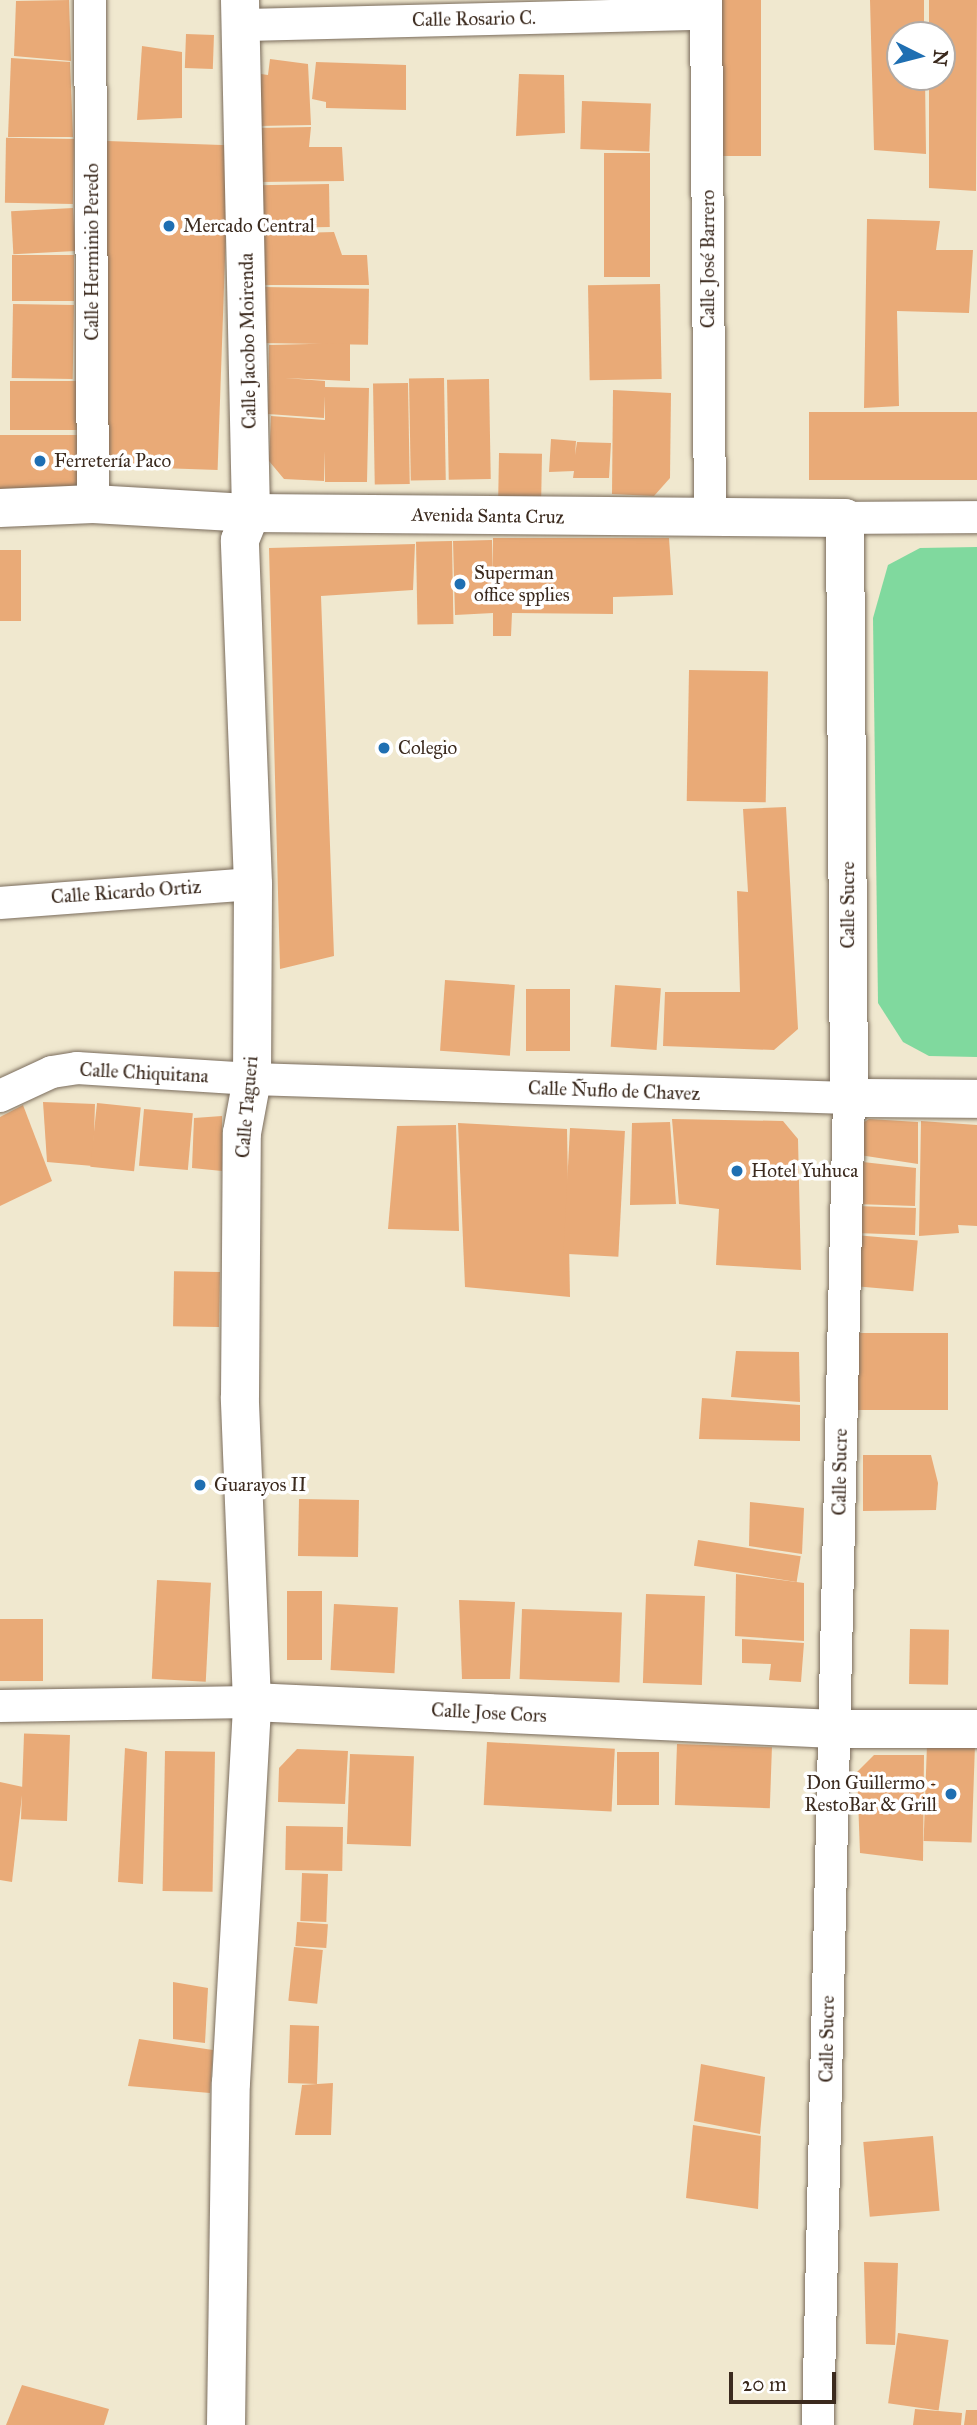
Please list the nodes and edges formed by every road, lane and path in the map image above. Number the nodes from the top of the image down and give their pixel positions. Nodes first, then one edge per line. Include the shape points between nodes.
1 (90, 0) edge
2 (706, 7) edge
3 (241, 12) edge
4 (93, 504) junction
5 (0, 508) edge
6 (251, 513) junction
7 (977, 517) edge
8 (710, 518) junction
9 (845, 518) junction
10 (253, 884) junction
11 (0, 903) edge
12 (252, 1079) junction
13 (0, 1096) edge
14 (849, 1098) junction
15 (977, 1099) edge
16 (252, 1702) junction
17 (0, 1706) edge
18 (834, 1729) junction
19 (977, 1729) edge
20 (226, 2425) edge
21 (818, 2425) edge

1 - 4 street, Calle Herminio Peredo
2 - 3 street, Calle Rosario C.
2 - 8 street, Calle José Barrero
3 - 6 main road, Calle Jacobo Moirenda
4 - 5 main road, Avenida Santa Cruz
4 - 6 main road, Avenida Santa Cruz
6 - 8 main road, Avenida Santa Cruz
6 - 10 main road, Calle Tagueri via 240,540
7 - 9 street, Avenida Santa Cruz
8 - 9 main road, Avenida Santa Cruz
9 - 14 main road, Calle Sucre
10 - 11 street, Calle Ricardo Ortiz
10 - 12 main road, Calle Tagueri
12 - 13 street, Calle Chiquitana via 77,1068 52,1072
12 - 14 street, Calle Ñuflo de Chavez
12 - 16 main road, Calle Tagueri via 242,1133 240,1397
14 - 15 main road, Calle Ñuflo de Chavez
14 - 18 street, Calle Sucre
16 - 17 street, Calle Jose Cors
16 - 18 main road, Calle Jose Cors
16 - 20 main road, Calle Tagueri via 231,2083
18 - 19 main road, Calle Jose Cors
18 - 21 street, Calle Sucre

